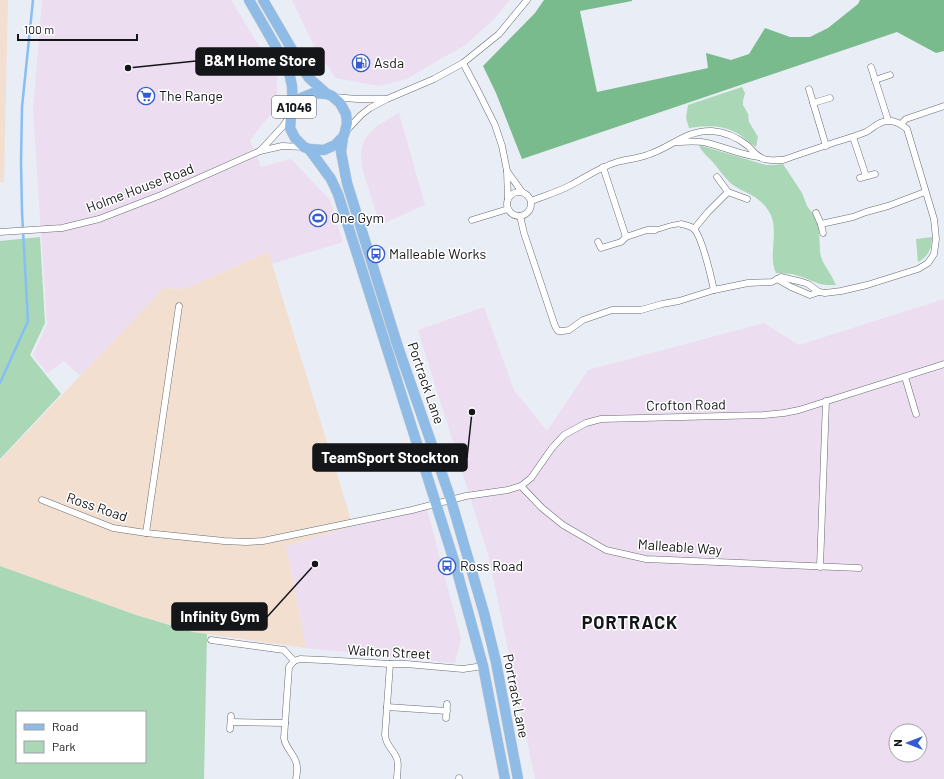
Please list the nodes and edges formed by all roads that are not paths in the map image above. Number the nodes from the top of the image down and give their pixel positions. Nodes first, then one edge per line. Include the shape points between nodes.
1 (249, 0) edge
2 (262, 0) edge
3 (527, 0) edge
4 (463, 63) junction
5 (871, 67) dead end
6 (890, 75) dead end
7 (875, 80) junction
8 (809, 90) dead end
9 (329, 95) junction
10 (830, 98) dead end
11 (386, 99) junction
12 (813, 103) junction
13 (944, 106) edge
14 (292, 112) junction
15 (888, 120) junction
16 (901, 124) junction
17 (344, 134) junction
18 (853, 137) junction
19 (676, 142) junction
20 (826, 146) junction
21 (306, 148) junction
22 (260, 151) junction
23 (758, 157) junction
24 (603, 167) junction
25 (507, 171) junction
26 (875, 174) dead end
27 (717, 177) dead end
28 (522, 192) junction
29 (728, 192) junction
30 (926, 192) junction
31 (508, 199) junction
32 (747, 199) dead end
33 (531, 201) junction
34 (508, 210) junction
35 (816, 214) dead end
36 (520, 216) junction
37 (472, 220) dead end
38 (681, 224) joint
39 (821, 224) junction
40 (694, 229) junction
41 (655, 230) joint
42 (0, 232) edge
43 (823, 233) dead end
44 (626, 237) junction
45 (598, 242) dead end
46 (777, 279) junction
47 (714, 290) junction
48 (818, 292) junction
49 (179, 306) dead end
50 (944, 364) edge
51 (905, 377) junction
52 (826, 401) junction
53 (916, 414) dead end
54 (521, 486) junction
55 (42, 500) dead end
56 (451, 500) junction
57 (437, 504) junction
58 (146, 533) junction
59 (820, 567) junction
60 (859, 568) dead end
61 (212, 640) dead end
62 (294, 661) junction
63 (390, 664) junction
64 (483, 666) junction
65 (386, 708) junction
66 (446, 718) dead end
67 (231, 722) dead end
68 (285, 723) junction
69 (296, 779) edge
70 (397, 779) edge
71 (505, 779) edge
72 (518, 779) edge

1 - 14 main road, Portrack Lane / A1046 via 289,72
2 - 9 main road, Portrack Lane / A1046 via 309,78
3 - 4 street via 498,34
4 - 11 street via 434,79
4 - 25 street via 495,125
5 - 7 street
6 - 7 street
7 - 15 street
8 - 12 street
9 - 11 street via 357,99
9 - 14 main road, A1046 via 313,93 301,98
9 - 17 main road, Portrack Lane / A1046 via 340,103 346,114
10 - 12 street
11 - 17 street via 361,115
12 - 20 street
13 - 16 street via 906,119
14 - 21 main road, Portrack Lane / A1046 via 290,128 294,138
14 - 22 street, Holme House Road
15 - 16 street
15 - 18 street
16 - 30 street via 907,129
17 - 21 main road via 335,146 324,150
17 - 56 main road, Portrack Lane / A1046 via 341,152 347,183 398,347
18 - 20 street
18 - 26 street via 863,177
19 - 23 street via 706,142
19 - 23 street via 696,132 723,133 739,139
19 - 24 street via 647,155
20 - 23 street via 782,160 765,160
21 - 22 street, Holme House Road via 282,146
21 - 57 main road, Portrack Lane / A1046 via 318,161 338,194
22 - 42 street, Holme House Road via 99,220 62,228
24 - 33 street via 569,186
24 - 44 street
25 - 28 street
25 - 31 street
27 - 29 street
28 - 31 street via 514,192
28 - 33 street via 528,195
29 - 32 street
29 - 40 street
30 - 39 street via 853,217
30 - 48 street via 934,219 936,239 934,254 928,263 918,269 867,285 841,291
31 - 34 street
33 - 36 street via 530,209 525,215
34 - 36 street via 512,215
34 - 37 street
35 - 39 street
36 - 47 street via 554,326 558,331 569,330 583,320 612,310 641,310
38 - 40 street
38 - 41 street
39 - 43 street
40 - 47 street via 706,256
41 - 44 street
44 - 45 street via 621,242 601,248
46 - 47 street via 772,282 748,283
46 - 48 street via 781,277 802,282
46 - 48 street via 810,295
49 - 58 street
50 - 51 street, Crofton Road
51 - 52 street, Crofton Road
51 - 53 street
52 - 54 street, Crofton Road via 799,410 764,415 601,419 586,423 564,435 531,478
52 - 59 street
54 - 56 street
54 - 59 street, Malleable Way via 563,525 606,550 646,559
55 - 58 street, Ross Road via 113,528
56 - 57 street, Ross Road
56 - 72 main road, Portrack Lane / A1046 via 491,641
57 - 58 street, Ross Road via 263,541 224,541
57 - 64 main road, Portrack Lane / A1046 via 462,584
59 - 60 street, Malleable Way
61 - 62 street via 284,650
62 - 63 street, Walton Street via 300,659
62 - 68 street via 289,667
63 - 64 street, Walton Street via 463,669
63 - 65 street
64 - 71 main road, Portrack Lane / A1046
65 - 66 street via 447,707
65 - 70 street via 385,735 397,758
67 - 68 street
68 - 69 street via 285,743 296,761

